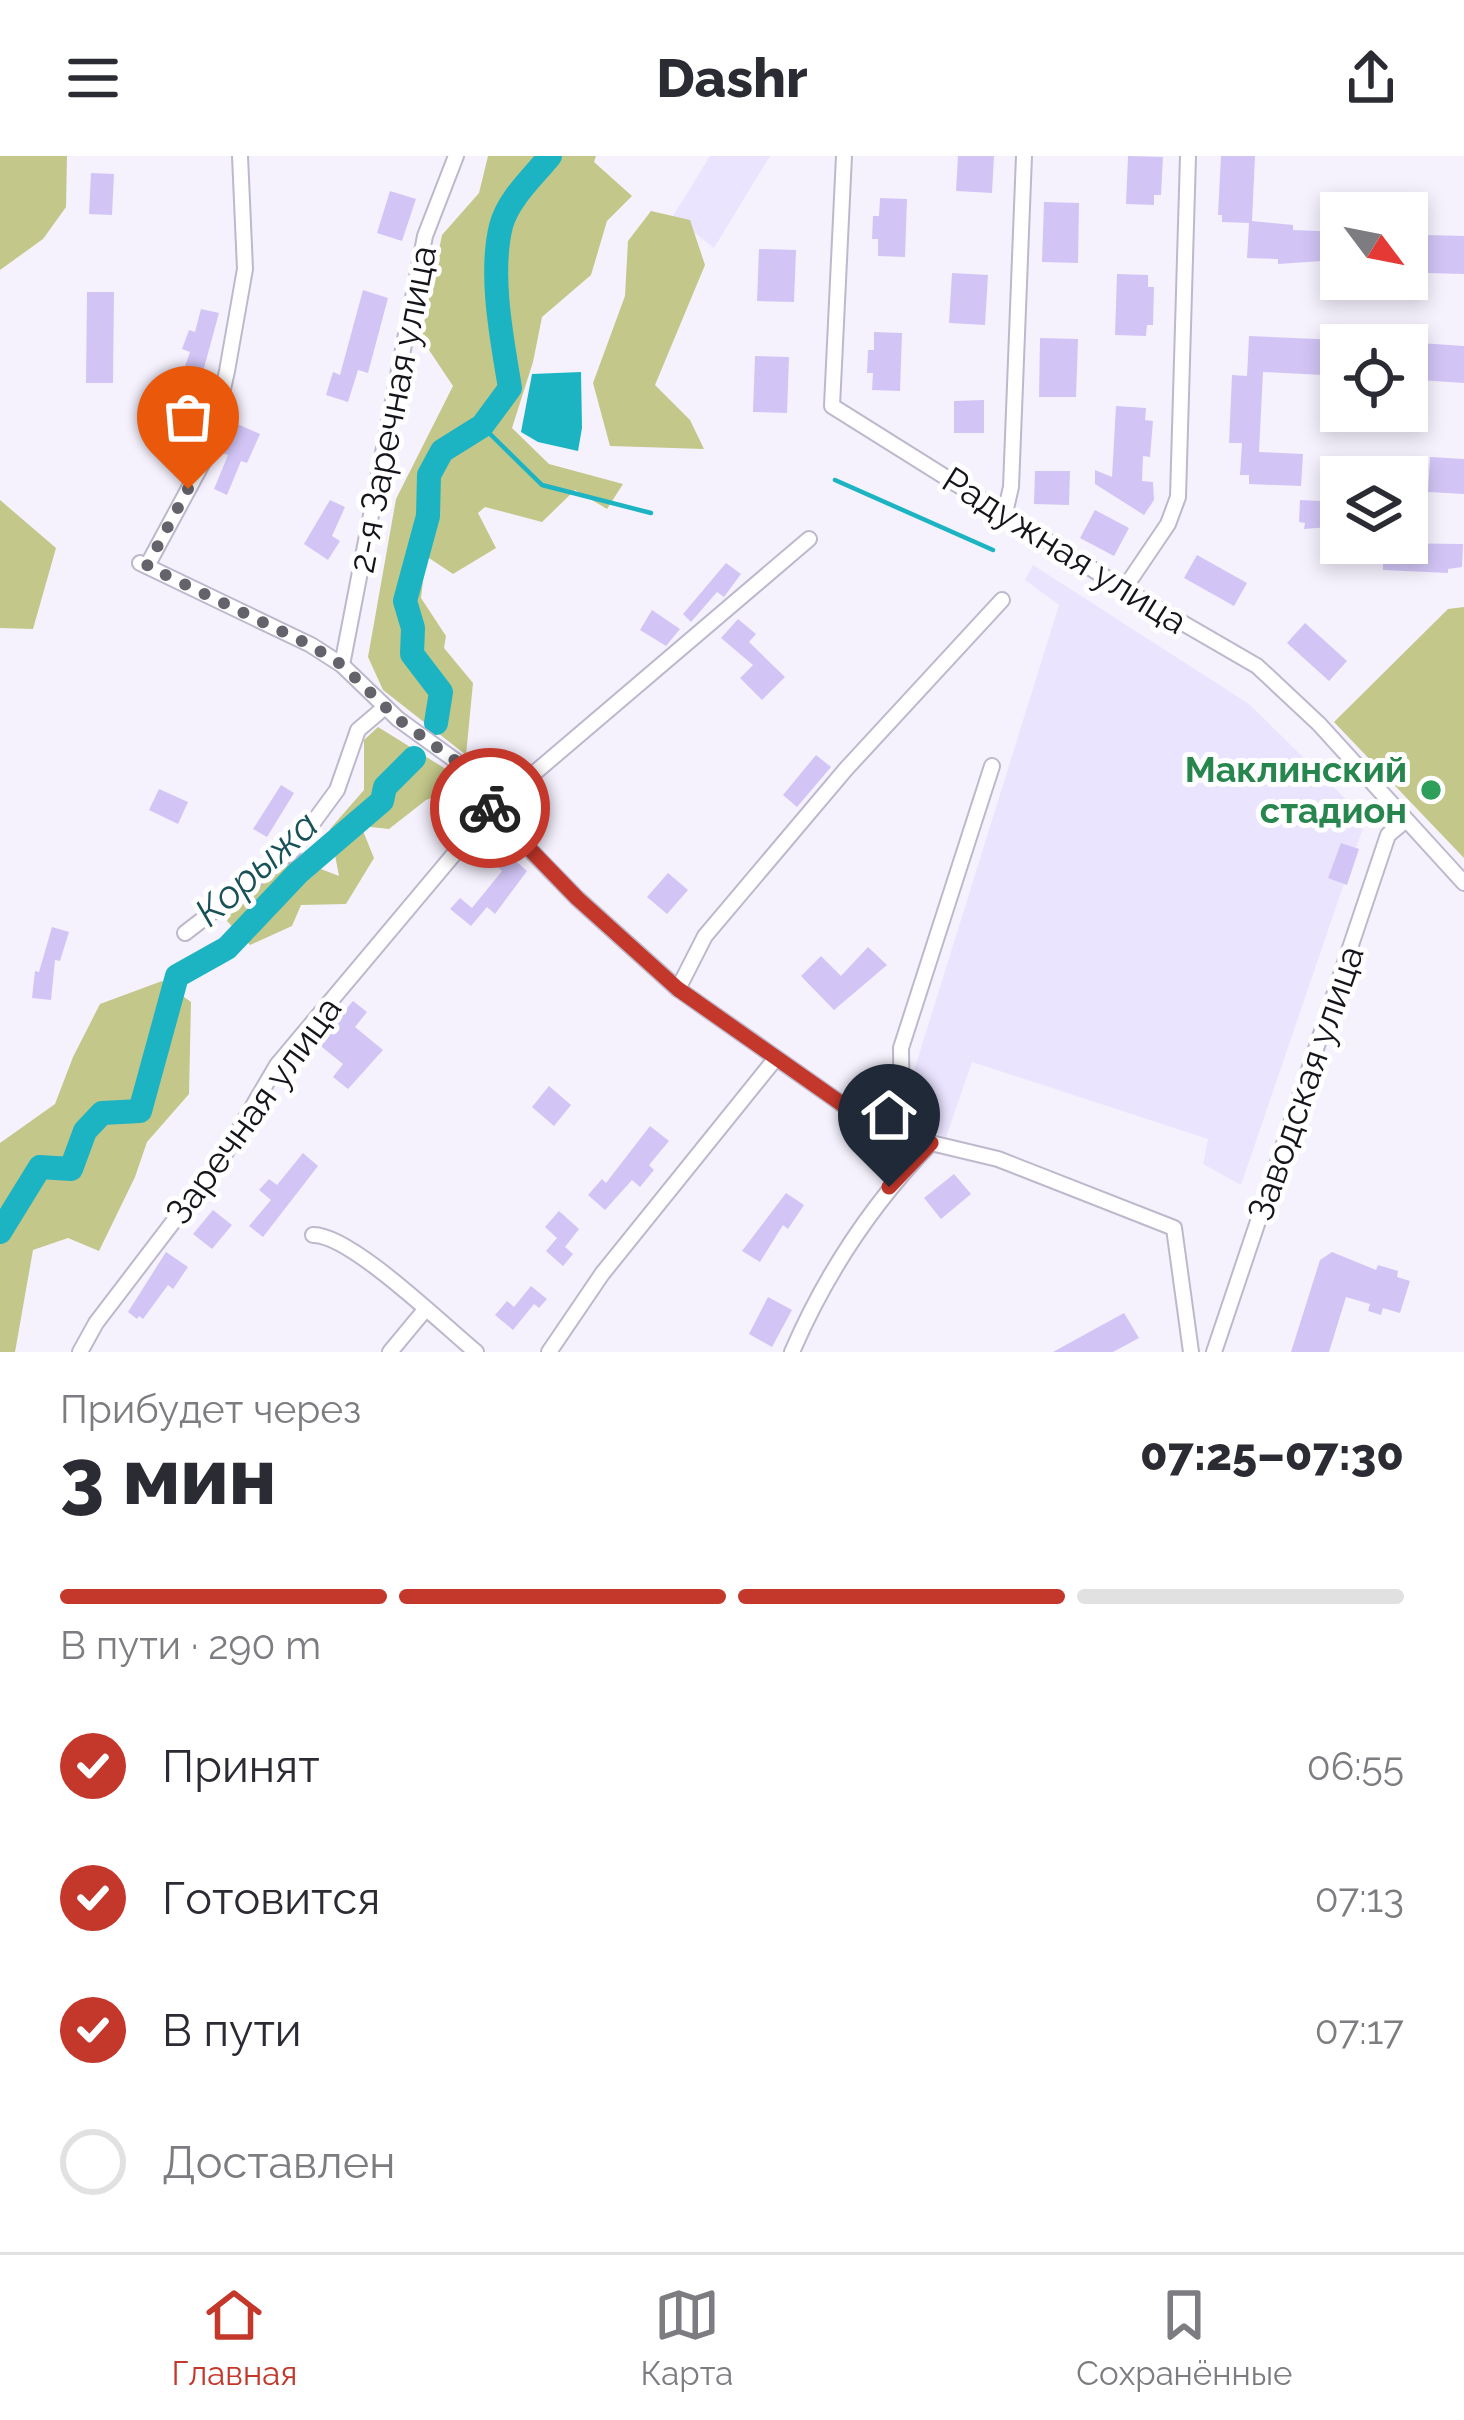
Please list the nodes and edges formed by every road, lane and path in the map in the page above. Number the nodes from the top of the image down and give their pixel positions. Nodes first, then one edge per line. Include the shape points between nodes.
1 (240, 156) edge
2 (456, 156) edge
3 (844, 156) edge
4 (1024, 156) edge
5 (1188, 156) edge
6 (1005, 513) junction
7 (809, 539) dead end
8 (1124, 589) junction
9 (1002, 600) dead end
10 (342, 665) junction
11 (385, 707) junction
12 (992, 766) dead end
13 (491, 810) junction
14 (1406, 820) junction
15 (1464, 883) edge
16 (184, 933) dead end
17 (678, 989) junction
18 (776, 1058) junction
19 (902, 1133) junction
20 (931, 1143) junction
21 (313, 1235) dead end
22 (424, 1310) junction
23 (80, 1352) edge
24 (390, 1352) edge
25 (476, 1352) edge
26 (549, 1352) edge
27 (792, 1352) edge
28 (1191, 1352) edge
29 (1214, 1352) edge

1 - 10 street via 245,269 209,451 144,565
2 - 10 street, 2-я Заречная улица via 425,236
3 - 6 street, Радужная улица via 832,406
4 - 6 street
5 - 8 street via 1178,497
6 - 8 street, Радужная улица
7 - 13 street, Заречная улица
8 - 14 street, Радужная улица via 1256,666
9 - 17 street via 705,936
10 - 11 street
11 - 13 street via 478,777
11 - 16 street via 358,730 337,790 293,850
12 - 19 street via 901,1048
13 - 17 street
13 - 23 street, Заречная улица via 277,1065 225,1154
14 - 15 street, Радужная улица
14 - 29 street, Заводская улица via 1388,835
17 - 18 street
18 - 19 street via 869,1123
18 - 26 street
19 - 20 street
20 - 27 street via 842,1253
20 - 28 street via 998,1159 1174,1228
21 - 22 street via 327,1234 361,1255
22 - 24 street
22 - 25 street

